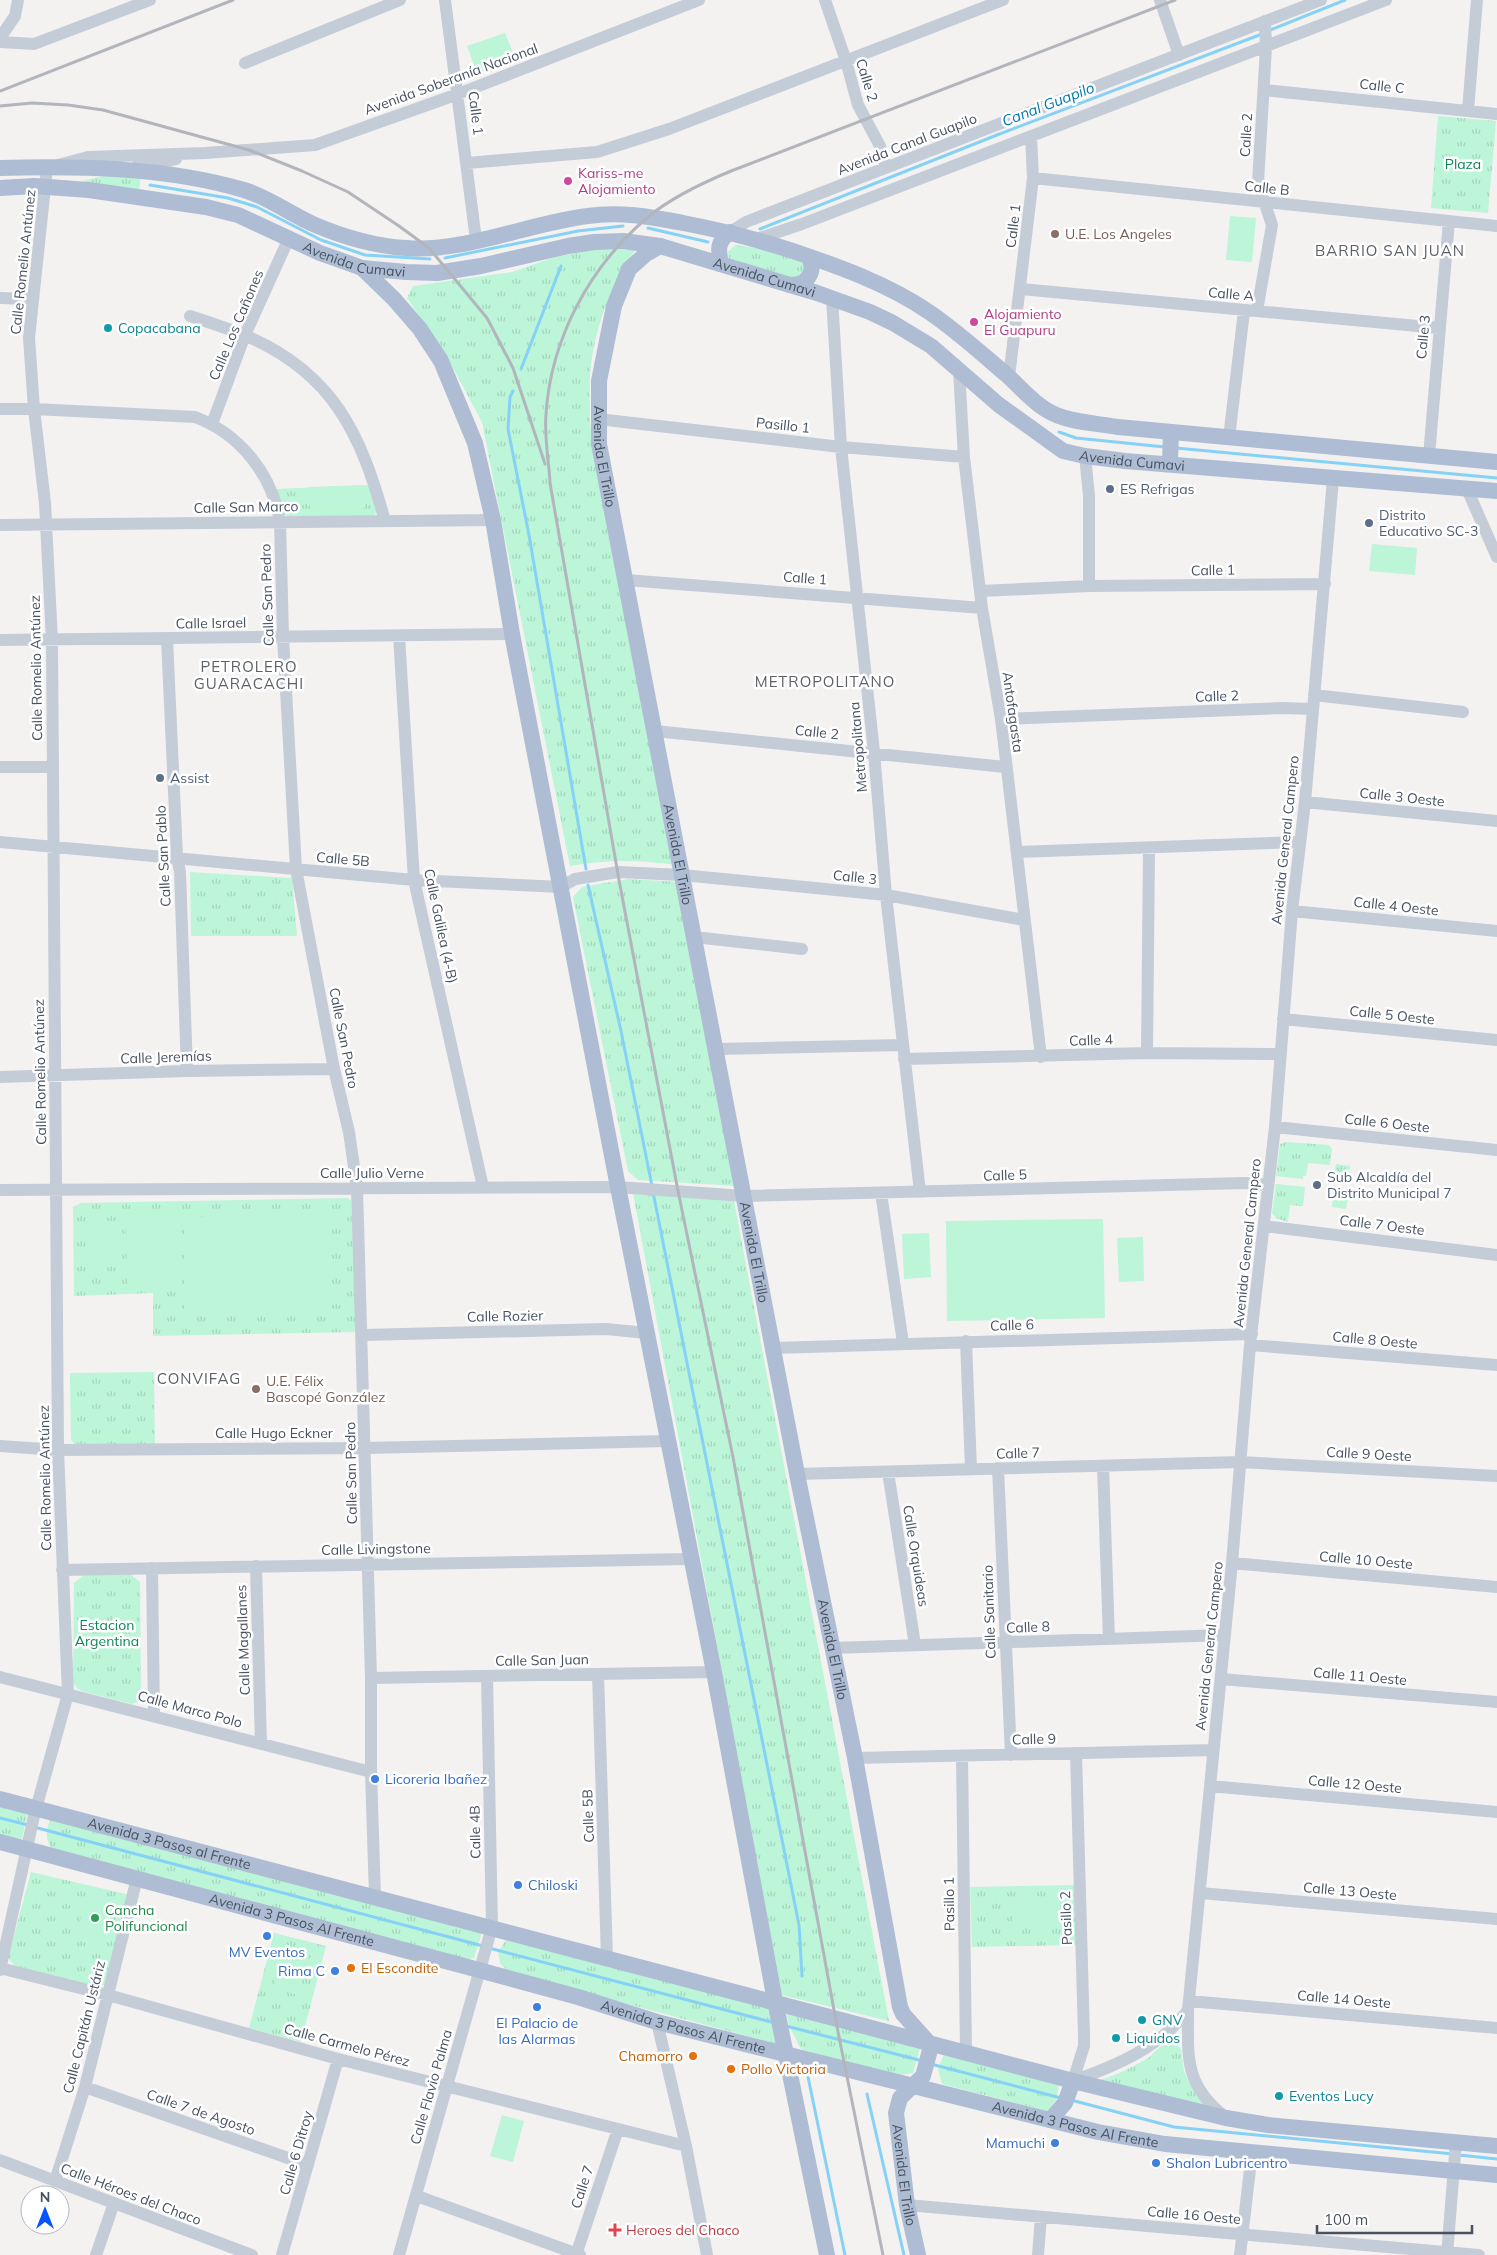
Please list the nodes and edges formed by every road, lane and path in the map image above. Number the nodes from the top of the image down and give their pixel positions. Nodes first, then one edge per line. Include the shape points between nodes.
1 (18, 0) edge
2 (150, 0) edge
3 (400, 0) edge
4 (445, 0) edge
5 (699, 0) edge
6 (825, 0) edge
7 (1003, 0) edge
8 (1160, 0) edge
9 (1321, 0) edge
10 (1386, 0) edge
11 (1477, 0) edge
12 (127, 4) edge
13 (1265, 24) junction
14 (0, 38) edge
15 (0, 42) edge
16 (1266, 44) junction
17 (1180, 55) junction
18 (846, 61) junction
19 (245, 63) dead end
20 (1094, 90) junction
21 (1264, 90) junction
22 (458, 94) junction
23 (1098, 108) junction
24 (1468, 110) junction
25 (1497, 114) edge
26 (1030, 136) junction
27 (205, 153) junction
28 (467, 163) junction
29 (886, 167) junction
30 (0, 168) edge
31 (47, 168) junction
32 (122, 170) junction
33 (154, 174) junction
34 (1033, 178) junction
35 (45, 187) junction
36 (0, 188) edge
37 (838, 189) junction
38 (148, 198) junction
39 (1266, 203) junction
40 (844, 207) junction
41 (1449, 221) junction
42 (802, 224) junction
43 (1497, 226) edge
44 (730, 232) junction
45 (289, 238) junction
46 (757, 239) junction
47 (476, 240) junction
48 (660, 246) junction
49 (808, 257) junction
50 (721, 264) junction
51 (362, 268) junction
52 (790, 285) junction
53 (1021, 289) junction
54 (0, 298) edge
55 (832, 298) junction
56 (32, 299) junction
57 (927, 311) junction
58 (1251, 311) junction
59 (190, 316) dead end
60 (1439, 328) junction
61 (908, 331) junction
62 (245, 335) junction
63 (959, 371) junction
64 (1009, 377) junction
65 (0, 409) edge
66 (34, 409) junction
67 (1047, 410) junction
68 (598, 419) junction
69 (212, 424) junction
70 (1036, 432) junction
71 (1171, 435) junction
72 (1229, 438) junction
73 (841, 447) junction
74 (1085, 456) junction
75 (1429, 456) junction
76 (964, 458) junction
77 (1170, 459) junction
78 (1497, 462) edge
79 (1334, 479) junction
80 (1467, 489) junction
81 (1497, 491) edge
82 (493, 520) junction
83 (384, 521) junction
84 (280, 522) junction
85 (0, 525) edge
86 (45, 526) junction
87 (1497, 557) edge
88 (626, 580) junction
89 (1325, 584) junction
90 (1089, 586) junction
91 (981, 591) junction
92 (858, 597) junction
93 (982, 608) junction
94 (512, 634) junction
95 (399, 636) junction
96 (283, 637) junction
97 (167, 639) junction
98 (0, 640) edge
99 (52, 641) junction
100 (1314, 695) junction
101 (1313, 709) junction
102 (1463, 712) dead end
103 (1001, 719) junction
104 (655, 730) junction
105 (874, 752) junction
106 (1005, 766) junction
107 (0, 767) edge
108 (53, 767) junction
109 (1305, 802) junction
110 (1497, 822) edge
111 (0, 842) edge
112 (1300, 842) junction
113 (54, 847) junction
114 (1149, 848) junction
115 (1017, 852) junction
116 (177, 857) junction
117 (296, 869) junction
118 (682, 875) junction
119 (414, 880) junction
120 (561, 887) junction
121 (886, 895) junction
122 (1292, 911) junction
123 (1024, 920) junction
124 (1497, 932) edge
125 (694, 937) junction
126 (802, 949) dead end
127 (1283, 1019) junction
128 (1497, 1040) edge
129 (902, 1045) junction
130 (716, 1049) junction
131 (1147, 1054) junction
132 (1280, 1054) junction
133 (1041, 1057) junction
134 (904, 1059) junction
135 (334, 1069) junction
136 (187, 1071) junction
137 (0, 1077) edge
138 (56, 1077) junction
139 (1275, 1127) junction
140 (1497, 1150) edge
141 (1267, 1186) junction
142 (483, 1187) junction
143 (621, 1187) junction
144 (357, 1188) junction
145 (0, 1190) edge
146 (57, 1190) junction
147 (920, 1192) junction
148 (881, 1193) junction
149 (744, 1196) junction
150 (1264, 1226) junction
151 (1497, 1255) edge
152 (647, 1333) junction
153 (363, 1335) junction
154 (1251, 1339) junction
155 (966, 1342) junction
156 (903, 1343) junction
157 (773, 1348) junction
158 (1497, 1366) edge
159 (668, 1441) junction
160 (0, 1446) edge
161 (365, 1448) junction
162 (58, 1450) junction
163 (1240, 1462) junction
164 (1103, 1466) junction
165 (998, 1468) junction
166 (971, 1469) junction
167 (888, 1472) junction
168 (797, 1474) junction
169 (1497, 1476) edge
170 (690, 1559) junction
171 (1232, 1563) junction
172 (367, 1564) junction
173 (256, 1566) junction
174 (152, 1568) junction
175 (62, 1570) junction
176 (1497, 1587) edge
177 (1224, 1635) junction
178 (1109, 1639) junction
179 (1005, 1642) junction
180 (915, 1645) junction
181 (833, 1648) junction
182 (714, 1672) junction
183 (598, 1674) junction
184 (487, 1676) junction
185 (0, 1677) edge
186 (371, 1678) junction
187 (1221, 1680) junction
188 (68, 1694) junction
189 (1497, 1702) edge
190 (154, 1715) junction
191 (261, 1744) junction
192 (1213, 1750) junction
193 (1076, 1753) junction
194 (1011, 1755) junction
195 (962, 1756) junction
196 (855, 1758) junction
197 (371, 1772) junction
198 (1210, 1786) junction
199 (0, 1799) edge
200 (35, 1812) junction
201 (1497, 1812) edge
202 (0, 1842) edge
203 (28, 1844) junction
204 (137, 1878) junction
205 (339, 1888) joint
206 (1200, 1893) junction
207 (375, 1897) junction
208 (1497, 1919) edge
209 (491, 1932) junction
210 (607, 1958) junction
211 (482, 1964) junction
212 (0, 1969) edge
213 (769, 1971) junction
214 (744, 1993) junction
215 (108, 1995) junction
216 (1188, 2005) junction
217 (776, 2006) junction
218 (657, 2022) junction
219 (1497, 2028) edge
220 (784, 2045) junction
221 (929, 2046) junction
222 (966, 2052) junction
223 (338, 2059) junction
224 (918, 2081) junction
225 (446, 2086) junction
226 (85, 2087) junction
227 (1069, 2091) junction
228 (1226, 2118) junction
229 (1050, 2120) junction
230 (618, 2129) junction
231 (686, 2146) junction
232 (1497, 2146) edge
233 (1252, 2152) junction
234 (1455, 2156) junction
235 (0, 2160) edge
236 (308, 2165) junction
237 (1497, 2174) edge
238 (55, 2181) junction
239 (417, 2196) junction
240 (114, 2203) junction
241 (907, 2205) junction
242 (1041, 2217) junction
243 (1242, 2234) junction
244 (223, 2250) edge
245 (577, 2254) edge
246 (1447, 2254) edge
247 (96, 2255) edge
248 (252, 2255) edge
249 (282, 2255) edge
250 (400, 2255) edge
251 (707, 2255) edge
252 (826, 2255) edge
253 (918, 2255) edge
254 (1038, 2255) edge
255 (1240, 2255) edge
256 (1479, 2255) edge

1 - 14 street via 15,16
2 - 12 street
3 - 19 street
4 - 22 street, Calle 1
5 - 22 street, Avenida Soberanía Nacional
6 - 18 street, Calle 2
7 - 18 street
8 - 17 street
9 - 13 street, Avenida Canal Guapilo
10 - 16 street
11 - 24 street
12 - 15 street via 34,44
13 - 16 street, Calle 2
13 - 17 street, Avenida Canal Guapilo
16 - 21 street, Calle 2
16 - 23 street
17 - 20 street, Avenida Canal Guapilo
18 - 28 street via 669,129 597,152
18 - 29 street, Calle 2 via 858,105 880,146
20 - 23 street
20 - 29 street, Avenida Canal Guapilo
21 - 24 street, Calle C
21 - 39 street, Calle 2 via 1258,183
22 - 27 street, Avenida Soberanía Nacional via 315,145
22 - 28 street, Calle 1
23 - 26 street
24 - 25 street, Calle C
26 - 34 street, Calle 1
26 - 40 street
27 - 31 street, Avenida Soberanía Nacional via 88,157
27 - 32 street, Avenida Soberanía Nacional
28 - 47 street, Calle 1
29 - 37 street, Avenida Canal Guapilo
30 - 31 main road, Avenida Cumavi
31 - 32 main road, Avenida Cumavi
31 - 35 street, Calle Romelio Antúnez
32 - 33 main road, Avenida Cumavi
33 - 38 main road via 145,185
33 - 47 main road, Avenida Cumavi via 185,177 248,191 313,224 374,244 429,248
34 - 39 street, Calle B
34 - 53 street, Calle 1
35 - 36 main road, Avenida Cumavi
35 - 38 main road, Avenida Cumavi
35 - 56 street, Calle Romelio Antúnez
37 - 40 street
37 - 44 street, Avenida Canal Guapilo via 746,222
38 - 45 main road, Avenida Cumavi via 238,215
39 - 41 street, Calle B
39 - 58 street, Calle 2 via 1272,224
40 - 42 street
41 - 43 street, Calle B
41 - 60 street, Calle 3
42 - 46 street
42 - 49 street via 795,231 794,241
44 - 46 main road, Avenida Cumavi
44 - 47 main road, Avenida Cumavi via 648,216 608,214
44 - 50 main road via 718,245
45 - 51 main road, Avenida Cumavi
45 - 62 street, Calle Los Cañones
46 - 49 main road, Avenida Cumavi
48 - 50 main road, Avenida Cumavi
48 - 51 main road, Avenida Cumavi via 623,241 594,242 437,273
48 - 68 main road, Avenida El Trillo via 629,269 614,306 599,380
49 - 52 main road via 812,270 809,277 804,282
49 - 57 main road, Avenida Cumavi via 881,284
50 - 52 main road, Avenida Cumavi
51 - 82 main road via 420,329 441,362 475,443
52 - 55 main road, Avenida Cumavi
53 - 58 street, Calle A
53 - 64 street, Calle 1
54 - 56 street
55 - 61 main road, Avenida Cumavi
55 - 73 street, Metropolitana
56 - 66 street, Calle Romelio Antúnez via 29,338
57 - 61 main road via 908,316
57 - 64 main road, Avenida Cumavi
58 - 60 street, Calle A
58 - 72 street, Calle 2
59 - 62 street
60 - 75 street, Calle 3
61 - 63 main road, Avenida Cumavi
62 - 69 street, Calle Los Cañones
62 - 83 street via 290,360 310,376 336,405 347,420 372,474
63 - 70 main road, Avenida Cumavi
63 - 76 street, Antofagasta
64 - 67 main road, Avenida Cumavi
65 - 66 street, Calle San Pedro
66 - 69 street, Calle San Pedro via 194,417
66 - 86 street, Calle Romelio Antúnez via 44,486
67 - 70 main road
67 - 71 main road, Avenida Cumavi via 1064,418
68 - 73 street, Pasillo 1
68 - 88 main road, Avenida El Trillo
69 - 84 street, Calle San Pedro via 250,455 277,504
70 - 74 main road, Avenida Cumavi via 1063,451
71 - 72 main road, Avenida Cumavi
71 - 77 main road
72 - 75 main road, Avenida Cumavi
73 - 76 street, Pasillo 1
73 - 92 street, Metropolitana
74 - 77 main road, Avenida Cumavi
74 - 90 street via 1089,496
75 - 78 main road, Avenida Cumavi
76 - 91 street, Antofagasta
77 - 79 main road, Avenida Cumavi
79 - 80 main road, Avenida Cumavi
79 - 89 street, Avenida General Campero
80 - 81 main road, Avenida Cumavi
80 - 87 street
82 - 83 street, Calle San Marco
82 - 94 main road
83 - 84 street, Calle San Marco
84 - 86 street, Calle San Marco
84 - 96 street, Calle San Pedro
85 - 86 street, Calle San Marco
86 - 99 street, Calle Romelio Antúnez
88 - 92 street, Calle 1
88 - 104 main road, Avenida El Trillo
89 - 90 street, Calle 1
89 - 100 street, Avenida General Campero
90 - 91 street, Calle 1
91 - 93 street, Antofagasta
92 - 93 street, Calle 1
92 - 105 street, Metropolitana
93 - 103 street, Antofagasta
94 - 95 street, Calle Israel
94 - 120 main road
95 - 96 street, Calle Israel
95 - 119 street, Calle Galilea (4-B)
96 - 97 street, Calle Israel
96 - 117 street, Calle San Pedro
97 - 99 street, Calle Israel
97 - 116 street, Calle San Pablo
98 - 99 street, Calle Israel
99 - 108 street, Calle Romelio Antúnez
100 - 101 street, Avenida General Campero
100 - 102 street
101 - 103 street, Calle 2
101 - 109 street, Avenida General Campero
103 - 106 street, Antofagasta
104 - 105 street, Calle 2
104 - 118 main road, Avenida El Trillo
105 - 106 street, Calle 2
105 - 121 street, Metropolitana
106 - 115 street, Antofagasta
107 - 108 street
108 - 113 street, Calle Romelio Antúnez
109 - 110 street, Calle 3 Oeste
109 - 112 street, Avenida General Campero
111 - 113 street, Calle 5B
112 - 114 street
112 - 122 street, Avenida General Campero
113 - 116 street, Calle 5B
113 - 138 street, Calle Romelio Antúnez
114 - 115 street
114 - 131 street
115 - 123 street, Antofagasta
116 - 117 street, Calle 5B
116 - 136 street, Calle San Pablo
117 - 119 street, Calle 5B
117 - 135 street, Calle San Pedro
118 - 120 street, Calle 5B via 618,872 575,879
118 - 121 street, Calle 3
118 - 125 main road, Avenida El Trillo
119 - 120 street, Calle 5B
119 - 142 street, Calle Galilea (4-B)
120 - 143 main road
121 - 123 street, Calle 3
121 - 129 street, Metropolitana
122 - 124 street, Calle 4 Oeste
122 - 127 street, Avenida General Campero
123 - 133 street, Antofagasta
125 - 126 street
125 - 130 main road, Avenida El Trillo
127 - 128 street, Calle 5 Oeste
127 - 132 street, Avenida General Campero
129 - 130 street
129 - 134 street, Metropolitana
130 - 149 main road, Avenida El Trillo
131 - 132 street, Calle 4
131 - 133 street, Calle 4
132 - 139 street, Avenida General Campero
133 - 134 street, Calle 4
134 - 147 street, Metropolitana
135 - 136 street, Calle Jeremías
135 - 144 street, Calle San Pedro via 349,1132
136 - 138 street, Calle Jeremías
137 - 138 street, Calle Jeremías
138 - 146 street, Calle Romelio Antúnez
139 - 140 street, Calle 6 Oeste
139 - 141 street, Avenida General Campero
141 - 147 street, Calle 5 via 1245,1183
141 - 150 street, Avenida General Campero
142 - 143 street, Calle Julio Verne
142 - 144 street, Calle Julio Verne
143 - 149 street, Calle Julio Verne
143 - 152 main road
144 - 146 street, Calle Julio Verne
144 - 153 street, Calle San Pedro
145 - 146 street, Calle Julio Verne
146 - 162 street, Calle Romelio Antúnez
147 - 148 street, Calle 5
148 - 149 street, Calle 5
148 - 156 street
149 - 157 main road, Avenida El Trillo
150 - 151 street, Calle 7 Oeste
150 - 154 street, Avenida General Campero
152 - 153 street, Calle Rozier via 606,1329
152 - 159 main road
153 - 161 street, Calle San Pedro
154 - 155 street, Calle 6
154 - 158 street, Calle 8 Oeste
154 - 163 street, Avenida General Campero
155 - 156 street, Calle 6
155 - 166 street
156 - 157 street, Calle 6
157 - 168 main road, Avenida El Trillo
159 - 161 street, Calle Hugo Eckner
159 - 170 main road
160 - 162 street, Calle Hugo Eckner
161 - 162 street, Calle Hugo Eckner
161 - 172 street, Calle San Pedro
162 - 175 street, Calle Romelio Antúnez
163 - 164 street, Calle 7
163 - 169 street, Calle 9 Oeste
163 - 171 street, Avenida General Campero
164 - 165 street, Calle 7
164 - 178 street
165 - 166 street, Calle 7
165 - 179 street, Calle Sanitario
166 - 167 street, Calle 7
167 - 168 street, Calle 7
167 - 180 street, Calle Orquideas
168 - 181 main road, Avenida El Trillo
170 - 172 street, Calle Livingstone
170 - 182 main road
171 - 176 street, Calle 10 Oeste
171 - 177 street, Avenida General Campero
172 - 173 street, Calle Livingstone
172 - 186 street, Calle San Pedro
173 - 174 street, Calle Livingstone
173 - 191 street, Calle Magallanes
174 - 175 street, Calle Livingstone
174 - 190 street
175 - 188 street, Calle Romelio Antúnez
177 - 178 street, Calle 8
177 - 187 street, Avenida General Campero
178 - 179 street, Calle 8
179 - 180 street, Calle 8
179 - 194 street, Calle Sanitario
180 - 181 street, Calle 8
181 - 196 main road, Avenida El Trillo
182 - 183 street, Calle San Juan
182 - 213 main road
183 - 184 street, Calle San Juan
183 - 210 street, Calle 5B
184 - 186 street, Calle San Juan
184 - 209 street, Calle 4B
185 - 188 street, Calle Marco Polo
186 - 197 street, Calle San Pedro
187 - 189 street, Calle 11 Oeste
187 - 192 street, Avenida General Campero
188 - 190 street, Calle Marco Polo
188 - 200 street, Calle Romelio Antúnez
190 - 191 street, Calle Marco Polo
191 - 197 street, Calle Marco Polo
192 - 193 street, Calle 9
192 - 198 street, Avenida General Campero
193 - 194 street, Calle 9
193 - 227 street, Pasillo 2 via 1084,2046
194 - 195 street, Calle 9
195 - 196 street, Calle 9
195 - 222 street, Pasillo 1
196 - 221 main road, Avenida El Trillo via 900,2007
197 - 207 street, Calle San Pedro
198 - 201 street, Calle 12 Oeste
198 - 206 street, Avenida General Campero
199 - 200 main road, Avenida 3 Pasos al Frente
200 - 203 street, Calle Romelio Antúnez
200 - 205 main road, Avenida 3 Pasos al Frente
202 - 203 main road
203 - 204 main road, Avenida 3 Pasos Al Frente
203 - 212 street, Calle Romelio Antúnez
204 - 211 main road, Avenida 3 Pasos Al Frente
204 - 215 street, Calle Capitán Ustáriz
205 - 207 main road, Avenida 3 Pasos Al Frente
206 - 208 street, Calle 13 Oeste
206 - 216 street, Avenida General Campero
207 - 209 main road, Avenida 3 Pasos Al Frente
209 - 210 main road, Avenida 3 Pasos Al Frente
209 - 211 street, Calle Flavio Palma
210 - 214 main road, Avenida 3 Pasos Al Frente
211 - 218 main road, Avenida 3 Pasos Al Frente
211 - 225 street, Calle Flavio Palma
212 - 215 street, Calle Carmelo Pérez
213 - 214 main road via 759,1984
213 - 217 main road
214 - 217 main road, Avenida 3 Pasos Al Frente
215 - 223 street, Calle Carmelo Pérez
215 - 226 street, Calle Capitán Ustáriz
216 - 219 street, Calle 14 Oeste
216 - 227 street via 1178,2023 1132,2056
216 - 228 street, Avenida General Campero via 1190,2070 1210,2105
217 - 220 main road
217 - 221 main road, Avenida 3 Pasos Al Frente
218 - 220 main road, Avenida 3 Pasos Al Frente
218 - 231 street
220 - 224 main road, Avenida 3 Pasos Al Frente
220 - 252 main road
221 - 222 main road, Avenida 3 Pasos Al Frente
221 - 224 main road, Avenida El Trillo
222 - 227 main road, Avenida 3 Pasos Al Frente
223 - 225 street, Calle Carmelo Pérez
223 - 236 street, Calle 6 Ditroy
224 - 229 main road, Avenida 3 Pasos Al Frente
224 - 241 main road, Avenida El Trillo via 900,2098 896,2114
225 - 230 street, Calle Carmelo Pérez
225 - 239 street, Calle Flavio Palma
226 - 236 street, Calle 7 de Agosto
226 - 238 street, Calle Capitán Ustáriz
227 - 228 main road, Avenida 3 Pasos Al Frente
227 - 229 main road
228 - 234 main road, Avenida 3 Pasos Al Frente
229 - 233 main road, Avenida 3 Pasos Al Frente via 1165,2144
230 - 231 street, Calle Carmelo Pérez
230 - 245 street, Calle 7
231 - 251 street
232 - 234 main road, Avenida 3 Pasos Al Frente
233 - 234 main road, Avenida 3 Pasos Al Frente
233 - 243 street
234 - 237 main road, Avenida 3 Pasos Al Frente
234 - 246 street
235 - 238 street, Calle Héroes del Chaco
236 - 249 street, Calle 6 Ditroy
238 - 240 street, Calle Héroes del Chaco
239 - 245 street
239 - 250 street, Calle Flavio Palma
240 - 244 street, Calle Héroes del Chaco
240 - 247 street
241 - 242 street, Calle 16 Oeste
241 - 253 main road, Avenida El Trillo
242 - 243 street, Calle 16 Oeste
242 - 254 street
243 - 246 street, Calle 16 Oeste
243 - 255 street
244 - 248 street, Calle Héroes del Chaco
246 - 256 street, Calle 16 Oeste

